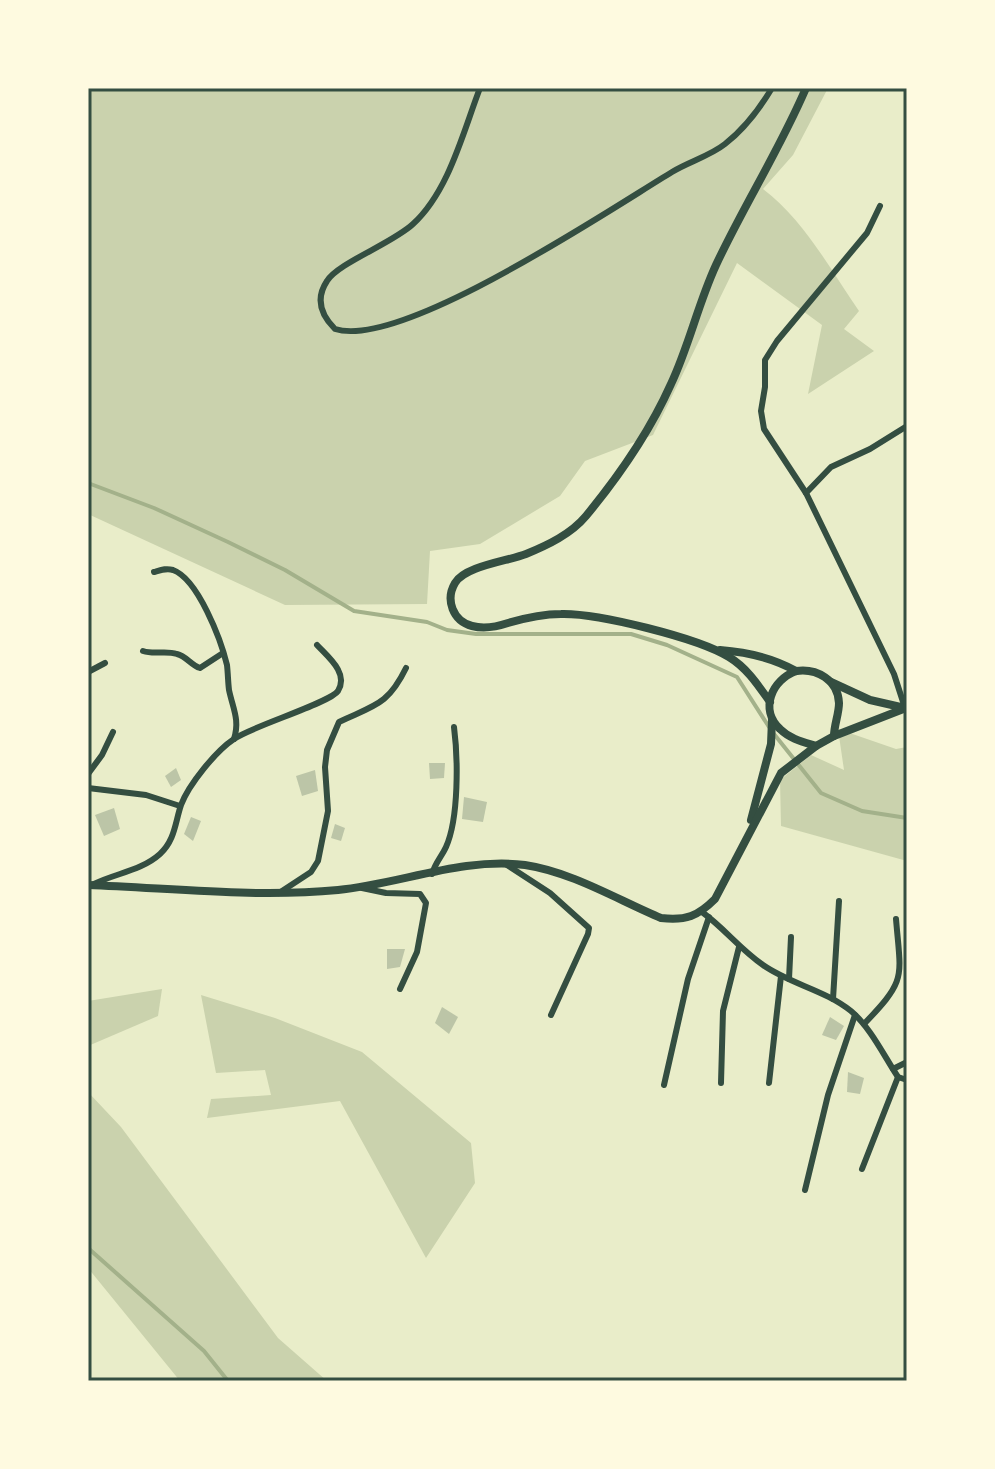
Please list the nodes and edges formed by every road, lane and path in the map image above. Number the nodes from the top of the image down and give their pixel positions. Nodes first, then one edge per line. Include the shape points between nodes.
1 (480, 88) edge
2 (772, 88) edge
3 (806, 88) edge
4 (880, 206) dead end
5 (907, 426) edge
6 (806, 493) junction
7 (154, 572) dead end
8 (317, 645) dead end
9 (712, 650) junction
10 (143, 651) dead end
11 (223, 653) junction
12 (105, 663) dead end
13 (406, 668) dead end
14 (796, 671) junction
15 (88, 672) edge
16 (829, 681) junction
17 (770, 702) junction
18 (906, 708) edge
19 (771, 714) junction
20 (454, 727) dead end
21 (113, 732) dead end
22 (834, 736) junction
23 (234, 739) junction
24 (816, 746) junction
25 (88, 774) edge
26 (88, 788) edge
27 (180, 806) junction
28 (747, 832) junction
29 (504, 864) junction
30 (431, 874) junction
31 (89, 885) edge
32 (359, 888) junction
33 (279, 893) junction
34 (839, 901) dead end
35 (706, 914) junction
36 (896, 919) dead end
37 (791, 937) dead end
38 (739, 947) junction
39 (781, 976) junction
40 (789, 979) junction
41 (400, 989) dead end
42 (833, 999) junction
43 (551, 1015) dead end
44 (855, 1015) junction
45 (864, 1024) junction
46 (907, 1062) edge
47 (893, 1069) junction
48 (898, 1077) junction
49 (907, 1080) edge
50 (721, 1083) dead end
51 (769, 1083) dead end
52 (664, 1085) dead end
53 (862, 1169) dead end
54 (805, 1190) dead end

1 - 2 street via 446,174 420,216 394,239 329,276 320,304 335,329 361,333 409,318 538,255 722,147
3 - 9 main road via 714,270 671,384 614,480 569,532 524,555 467,573 453,585 450,597 458,619 472,626 492,628 525,618 575,614 679,636
4 - 6 street via 867,233 765,360 764,429
5 - 6 street via 831,467
6 - 18 street
7 - 11 street via 175,571 186,580 215,627
8 - 23 street via 340,674 337,693
9 - 14 main road via 754,655
9 - 17 main road via 740,665
10 - 11 street via 173,652 200,668
11 - 23 street via 238,725
12 - 15 street
13 - 33 street via 387,698 334,729 325,767 328,811 318,861 311,872
14 - 16 main road via 817,672
14 - 17 main road via 781,679
16 - 18 main road via 870,700
16 - 22 main road via 839,704
17 - 19 main road
18 - 22 main road
19 - 24 main road via 781,730
19 - 28 main road via 773,733
20 - 30 street via 458,762 450,833
21 - 25 street
22 - 24 main road
23 - 27 street via 195,779
24 - 28 main road via 781,773
26 - 27 street via 146,795
27 - 31 street via 173,835 160,854
28 - 35 main road
29 - 30 main road
29 - 35 main road via 557,873 661,918
29 - 43 street via 543,887 589,928
30 - 32 main road
31 - 33 main road
32 - 33 main road
32 - 41 street via 424,898 417,952
34 - 42 street
35 - 38 street
35 - 52 street
36 - 45 street via 901,975 892,995
37 - 40 street
38 - 39 street
38 - 50 street via 723,1011
39 - 40 street
39 - 51 street
40 - 42 street
42 - 44 street
44 - 45 street
44 - 54 street
45 - 47 street
46 - 47 street
47 - 48 street
48 - 49 street
48 - 53 street

